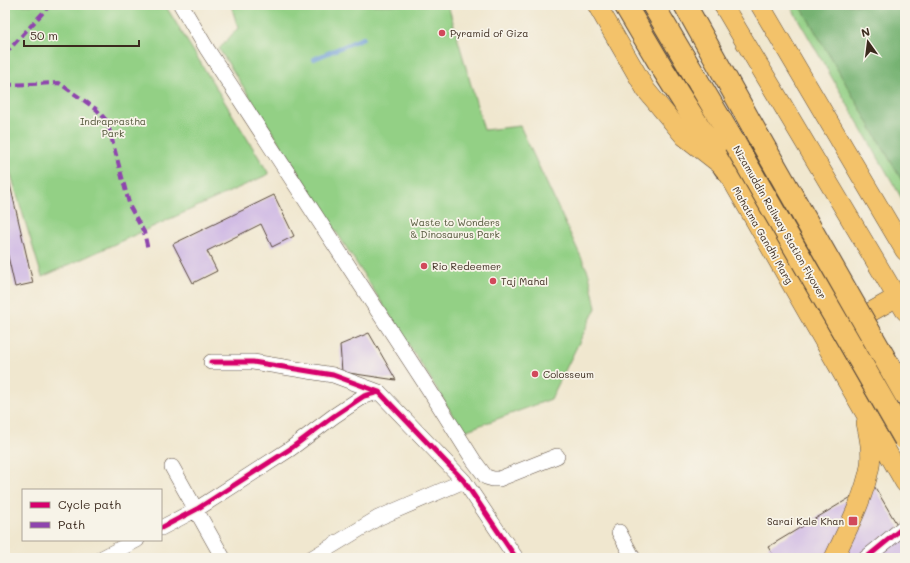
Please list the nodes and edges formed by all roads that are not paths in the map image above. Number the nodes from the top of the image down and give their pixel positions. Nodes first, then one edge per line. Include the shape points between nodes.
1 (181, 5) edge
2 (597, 5) edge
3 (625, 5) edge
4 (653, 5) edge
5 (685, 5) edge
6 (723, 5) edge
7 (760, 5) edge
8 (725, 168) junction
9 (905, 251) edge
10 (901, 304) edge
11 (823, 339) junction
12 (211, 362) dead end
13 (379, 392) junction
14 (905, 394) edge
15 (862, 409) junction
16 (905, 439) edge
17 (557, 456) dead end
18 (172, 467) dead end
19 (464, 481) junction
20 (905, 483) edge
21 (197, 509) junction
22 (905, 526) edge
23 (162, 527) edge
24 (619, 532) dead end
25 (135, 541) edge
26 (102, 558) edge
27 (223, 558) edge
28 (312, 558) edge
29 (516, 558) edge
30 (633, 558) edge
31 (834, 558) edge
32 (866, 558) edge

1 - 17 street via 486,477 499,479
2 - 8 main road, Mahatma Gandhi Marg via 646,90 684,136
3 - 8 highway
4 - 16 highway, Nizamuddin Railway Station Flyover, bridge
5 - 14 highway, bridge
6 - 10 main road
7 - 9 main road
8 - 11 main road, Mahatma Gandhi Marg
10 - 11 main road
11 - 15 main road, Mahatma Gandhi Marg
12 - 13 street via 253,362 333,375
13 - 19 street
13 - 21 street via 364,396 290,449
15 - 20 main road, Mahatma Gandhi Marg
15 - 31 main road via 870,441 870,465 860,502
18 - 21 street
19 - 28 street via 378,518
19 - 29 street
21 - 23 street
21 - 27 street
22 - 32 street
24 - 30 street
25 - 26 street

